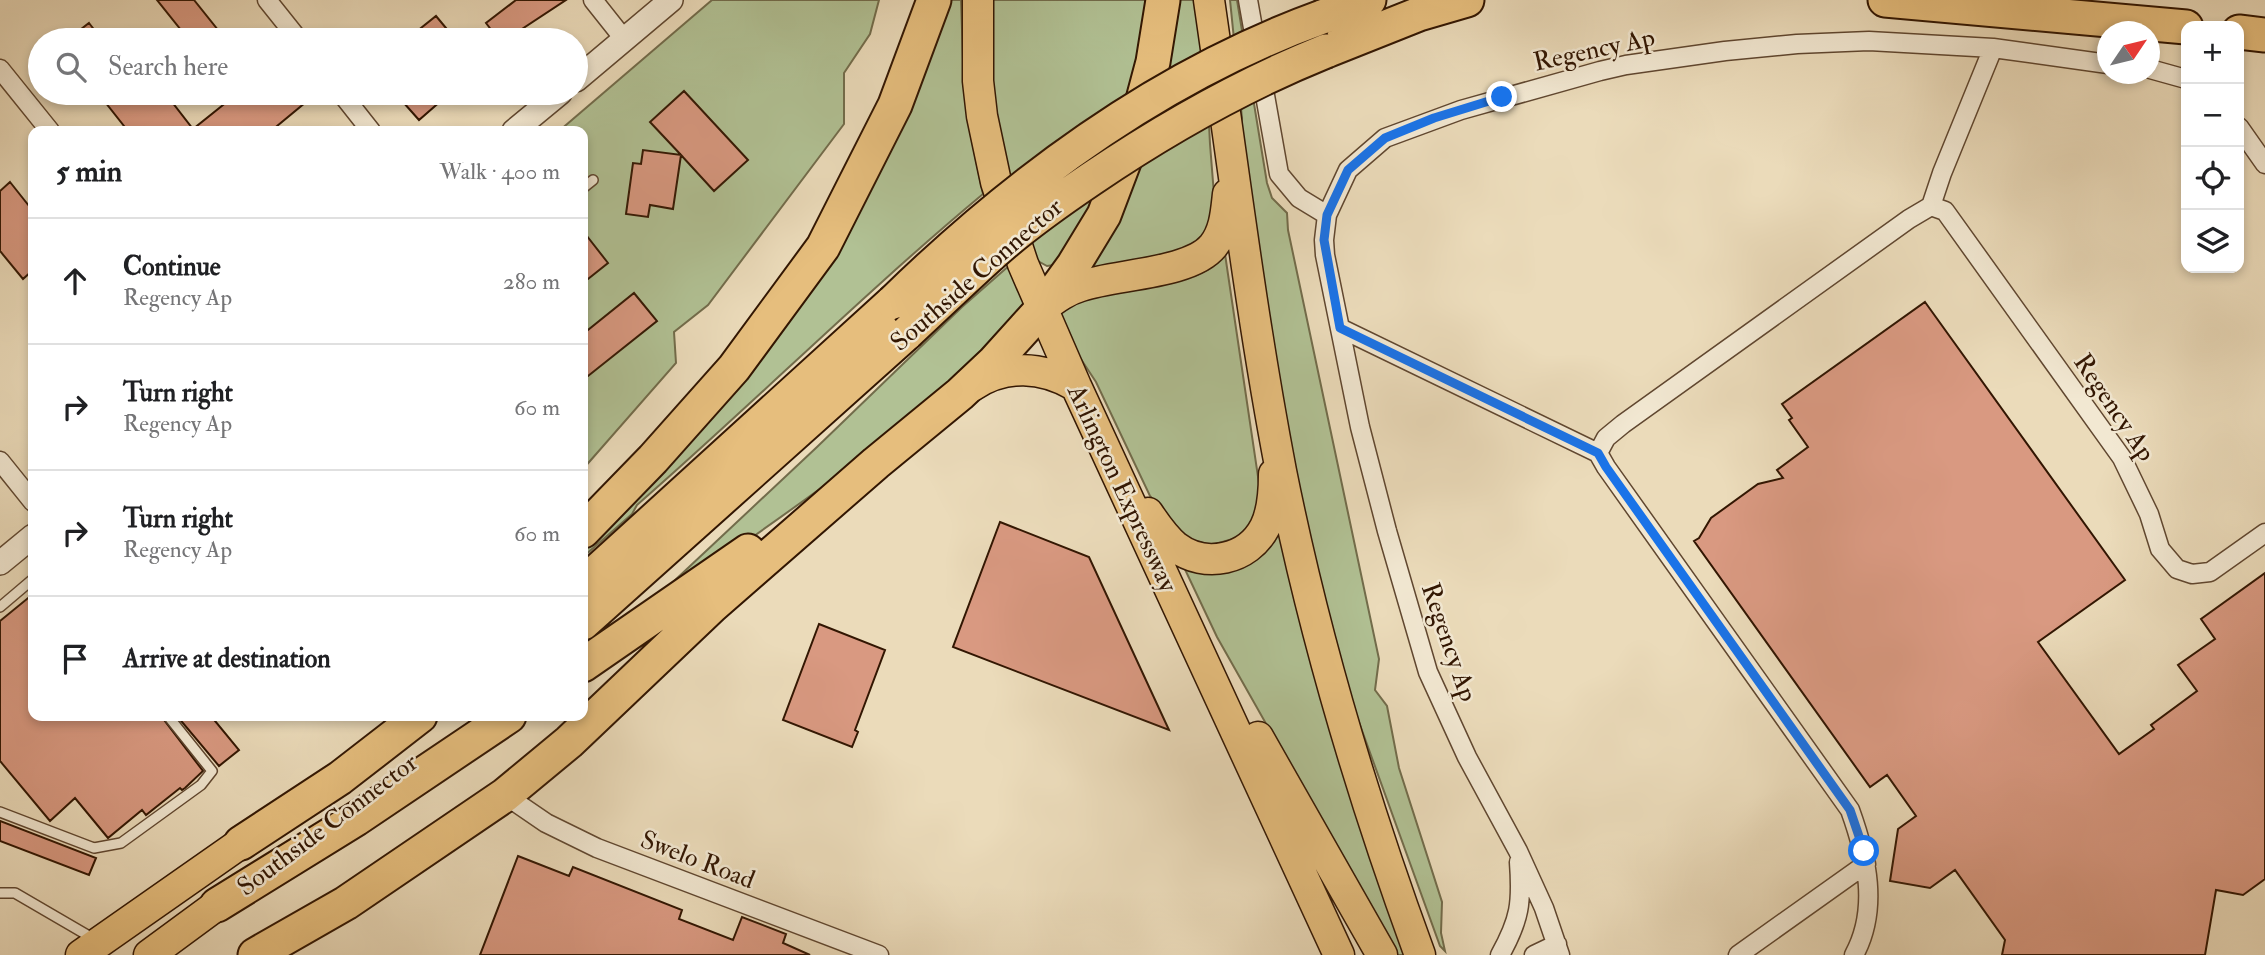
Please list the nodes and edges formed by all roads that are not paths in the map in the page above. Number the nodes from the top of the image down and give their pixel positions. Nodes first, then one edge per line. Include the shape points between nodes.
1 (267, 0) edge
2 (593, 0) edge
3 (671, 0) edge
4 (934, 0) edge
5 (978, 0) edge
6 (1163, 0) edge
7 (1209, 0) edge
8 (1248, 0) edge
9 (1369, 0) edge
10 (1467, 0) edge
11 (1885, 0) edge
12 (2181, 27) edge
13 (289, 28) edge
14 (2244, 33) edge
15 (2265, 35) edge
16 (624, 39) junction
17 (1993, 48) junction
18 (2097, 62) edge
19 (0, 69) edge
20 (588, 70) edge
21 (2160, 72) edge
22 (2181, 78) edge
23 (28, 104) edge
24 (29, 105) edge
25 (351, 105) edge
26 (545, 105) edge
27 (46, 126) edge
28 (368, 126) edge
29 (520, 126) edge
30 (2244, 134) edge
31 (1227, 135) junction
32 (2265, 164) edge
33 (593, 180) dead end
34 (588, 184) edge
35 (1931, 206) junction
36 (1327, 215) junction
37 (1041, 310) junction
38 (1340, 328) junction
39 (1076, 386) junction
40 (960, 394) junction
41 (1273, 429) junction
42 (1099, 436) junction
43 (1598, 453) junction
44 (0, 461) edge
45 (876, 463) junction
46 (28, 496) edge
47 (588, 526) edge
48 (2265, 533) edge
49 (28, 540) edge
50 (0, 563) edge
51 (588, 579) edge
52 (28, 583) edge
53 (1168, 583) junction
54 (0, 607) edge
55 (588, 619) edge
56 (588, 662) edge
57 (172, 721) edge
58 (384, 721) edge
59 (414, 721) edge
60 (462, 721) edge
61 (502, 721) edge
62 (505, 795) junction
63 (0, 812) edge
64 (241, 843) junction
65 (1518, 851) junction
66 (1866, 864) junction
67 (0, 893) edge
68 (217, 905) junction
69 (90, 948) edge
70 (1559, 950) edge
71 (149, 955) edge
72 (255, 955) edge
73 (879, 955) edge
74 (1339, 955) edge
75 (1382, 955) edge
76 (1420, 955) edge
77 (1500, 955) edge
78 (1534, 955) edge
79 (1738, 955) edge
80 (1854, 955) edge

1 - 13 street
2 - 16 street
3 - 16 street
4 - 47 highway via 895,105 823,247 734,368
5 - 37 highway, Arlington Expressway via 978,81 985,134 1012,234
6 - 37 highway via 1153,62 1132,141 1104,215
7 - 31 highway
8 - 36 street via 1279,174 1299,198
9 - 51 highway, Southside Connector, bridge via 1199,72 1075,148 970,230
10 - 55 highway, Southside Connector, bridge via 1326,51 1217,100 1148,139 1045,210
11 - 12 highway
14 - 15 highway
16 - 20 street
17 - 18 street, Regency Ap
17 - 35 street
17 - 36 street, Regency Ap via 1869,41 1797,44 1600,71 1452,112 1385,138 1348,170
19 - 23 street
21 - 22 street
24 - 27 street
25 - 28 street
26 - 29 street
30 - 32 street
31 - 37 highway via 1226,215 1208,252 1178,266 1084,285
31 - 41 highway
33 - 34 lane
35 - 43 street via 1623,424 1606,438
35 - 48 street, Regency Ap via 1945,211 2122,458 2160,549 2177,569 2192,574 2210,572
36 - 38 street, Regency Ap via 1325,255
37 - 39 highway, Arlington Expressway
37 - 40 highway
38 - 43 street
38 - 65 street, Regency Ap via 1360,427 1428,672
39 - 40 highway via 1049,374 1012,370 986,378
39 - 42 highway, Arlington Expressway
40 - 45 highway
41 - 42 highway via 1274,480 1267,521 1250,546 1216,559 1192,556 1170,541
41 - 76 highway via 1339,710 1368,809
42 - 53 highway, Arlington Expressway
43 - 66 street via 1850,810
44 - 46 street
45 - 56 highway
45 - 62 highway
49 - 50 street
52 - 54 lane
53 - 74 highway, Arlington Expressway
53 - 75 highway
57 - 63 lane via 212,771 201,785 121,844 94,848
58 - 64 highway
59 - 64 highway, Southside Connector via 340,778
60 - 68 highway, Southside Connector
61 - 68 highway
62 - 72 highway via 346,903
62 - 73 street, Swelo Road via 546,823 597,848
64 - 69 highway
65 - 70 street, Regency Ap
65 - 77 street via 1518,919
66 - 79 street
66 - 80 street via 1868,904
67 - 69 lane via 15,893
68 - 71 highway
70 - 78 street

